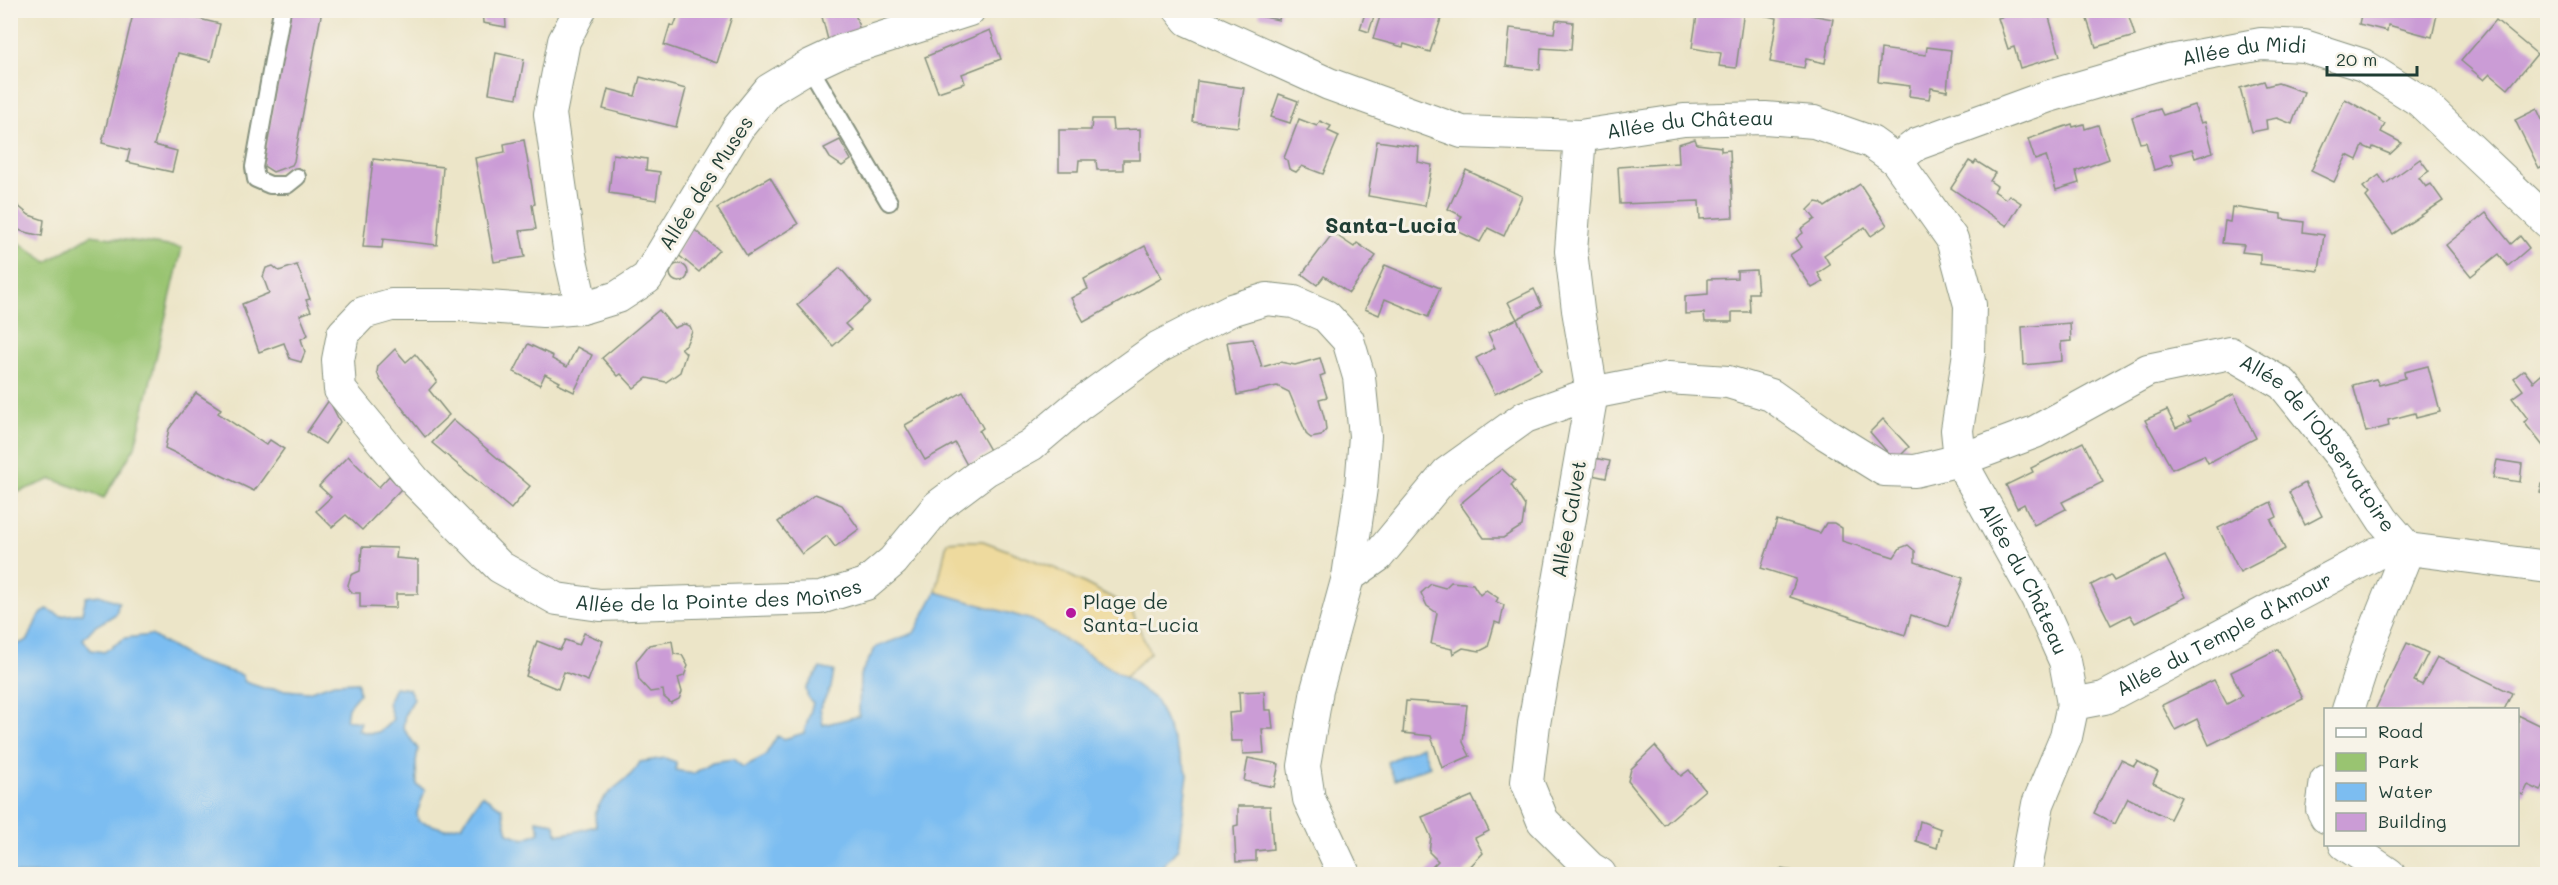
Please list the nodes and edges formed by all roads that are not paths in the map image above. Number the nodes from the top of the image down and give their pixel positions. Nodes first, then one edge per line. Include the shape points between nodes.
1 (282, 10) edge
2 (580, 10) edge
3 (969, 10) edge
4 (1180, 10) edge
5 (809, 66) junction
6 (1580, 136) junction
7 (1896, 160) junction
8 (297, 177) dead end
9 (889, 202) dead end
10 (2547, 222) edge
11 (582, 308) junction
12 (1592, 393) junction
13 (1960, 460) junction
14 (2408, 549) junction
15 (2547, 567) edge
16 (1348, 577) junction
17 (2073, 704) junction
18 (2349, 708) edge
19 (2324, 790) edge
20 (2324, 814) edge
21 (2348, 846) edge
22 (1344, 874) edge
23 (1600, 874) edge
24 (2025, 874) edge
25 (2389, 874) edge

1 - 8 lane via 254,167 256,180 270,185 287,185
2 - 11 street via 564,42 550,114 570,255
3 - 5 street, Allée des Muses via 841,51
4 - 6 street, Allée du Château via 1188,20 1329,84 1462,132
5 - 9 lane
5 - 11 street, Allée des Muses via 769,90 738,128 647,278 618,297
6 - 7 street, Allée du Château via 1684,120 1765,118 1814,122 1871,142
6 - 12 street, Allée Calvet via 1571,251
7 - 10 street, Allée du Midi via 1917,144 2035,101 2170,61 2261,44 2304,46 2363,65 2420,101
7 - 13 street, Allée du Château via 1952,239 1970,305 1969,353 1957,430
11 - 16 street, Allée de la Pointe des Moines via 543,311 459,304 391,305 363,313 343,334 338,360 340,390 415,482 500,567 557,599 600,605 820,598 866,584 893,561 938,506 986,470 1030,445 1150,353 1231,310 1267,299 1294,302 1326,316 1348,340 1359,377 1365,436
12 - 13 street via 1668,378 1728,382 1771,395 1884,470 1915,471
12 - 16 street via 1525,417 1447,474 1378,556
12 - 23 street, Allée Calvet via 1527,782 1543,821
13 - 14 street, Allée de l'Observatoire via 2035,432 2148,370 2230,353 2283,384
13 - 17 street, Allée du Château via 2037,598 2065,661
14 - 15 street, Allée du Temple d'Amour
14 - 17 street, Allée du Temple d'Amour via 2377,553 2104,698
14 - 18 street, Allée de l'Observatoire
16 - 22 street, Allée de la Pointe des Moines via 1317,690 1304,766 1309,799
17 - 24 street via 2066,737 2038,804
19 - 20 street
21 - 25 street

